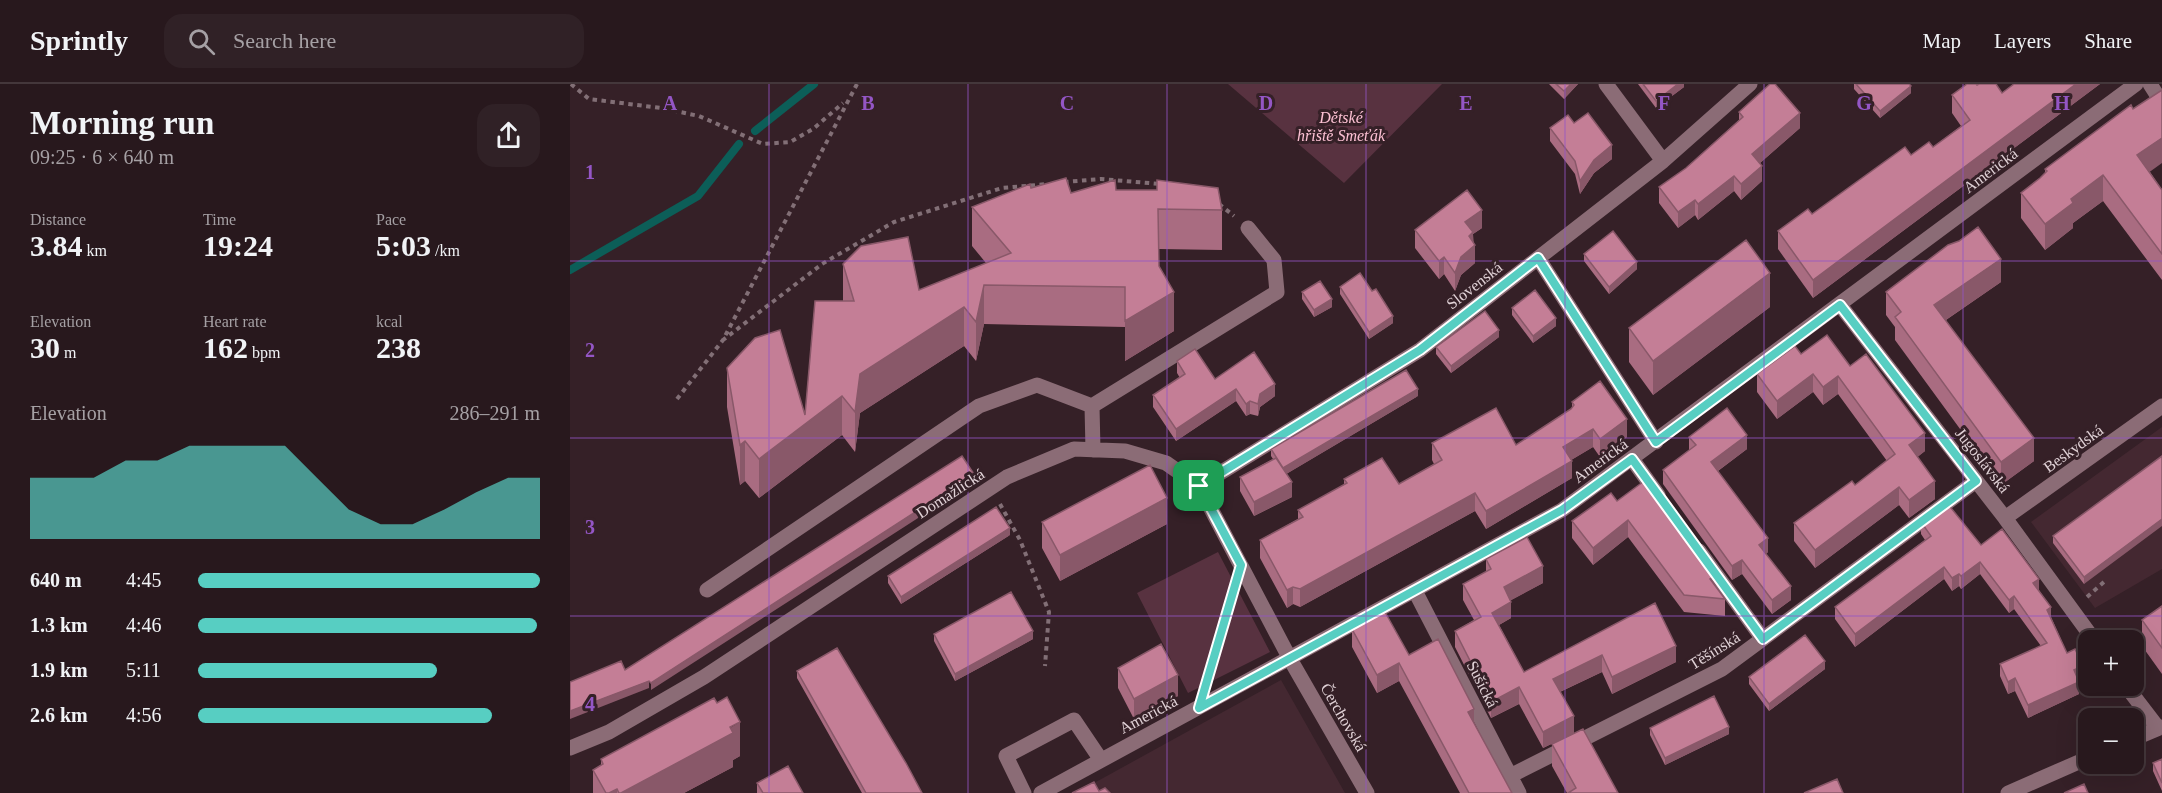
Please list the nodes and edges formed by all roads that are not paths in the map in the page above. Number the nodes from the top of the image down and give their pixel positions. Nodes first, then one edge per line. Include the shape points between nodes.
1 (1606, 84) edge
2 (1750, 84) edge
3 (2136, 84) edge
4 (2150, 84) edge
5 (2162, 103) edge
6 (1663, 161) junction
7 (1248, 228) road end
8 (1538, 258) junction
9 (1840, 305) junction
10 (1092, 406) junction
11 (2162, 406) edge
12 (1656, 442) junction
13 (1093, 450) junction
14 (1632, 459) junction
15 (1976, 481) junction
16 (1199, 486) junction
17 (1666, 506) edge
18 (2005, 519) junction
19 (1687, 535) edge
20 (707, 590) dead end
21 (1415, 591) junction
22 (2087, 630) edge
23 (1763, 639) junction
24 (1290, 659) junction
25 (2134, 696) edge
26 (2160, 727) edge
27 (2144, 734) edge
28 (570, 747) edge
29 (1101, 760) junction
30 (2078, 763) edge
31 (1510, 776) junction
32 (1024, 793) edge
33 (1041, 793) edge
34 (1367, 793) edge
35 (1519, 793) edge
36 (2008, 793) edge

1 - 6 street
2 - 6 street, Slovenská
3 - 9 street, Americká
4 - 5 street
6 - 8 street, Slovenská
7 - 10 street via 1274,260 1277,292
8 - 12 street
8 - 16 street, Slovenská via 1420,350
9 - 12 street, Americká
9 - 15 street, Jugoslávská
10 - 13 street
10 - 20 street via 1037,385 978,406
11 - 18 street, Beskydská
12 - 14 street, Americká
13 - 16 street, Domažlická via 1125,451 1166,463
13 - 28 street, Domažlická via 1074,449 1007,477 704,677 609,732
14 - 17 street
14 - 21 street, Americká via 1562,510
15 - 18 street, Jugoslávská
15 - 23 street, Těšínská
16 - 24 street, Domažlická
18 - 22 street, Jugoslávská
19 - 23 street
21 - 24 street, Americká
21 - 31 street, Sušická
23 - 31 street, Těšínská via 1722,669
24 - 29 street, Americká
24 - 34 street, Čerchovská
25 - 26 street
26 - 27 street
29 - 32 street via 1074,720 1006,756
29 - 33 street, Americká
30 - 36 street
31 - 35 street, Sušická

